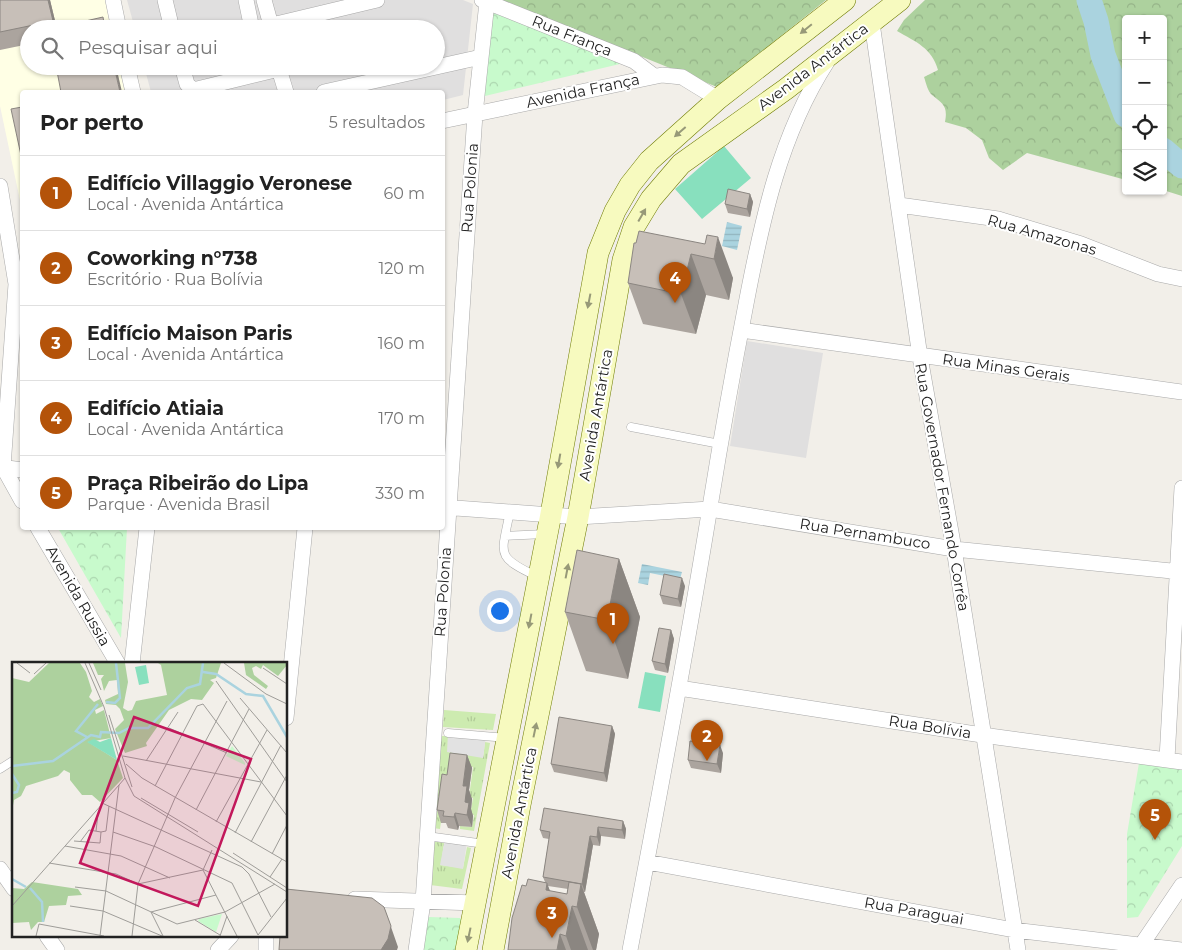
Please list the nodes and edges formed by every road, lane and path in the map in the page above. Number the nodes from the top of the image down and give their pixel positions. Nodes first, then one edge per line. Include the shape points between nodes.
1 (113, 0) edge
2 (165, 0) edge
3 (246, 0) edge
4 (264, 0) edge
5 (377, 0) edge
6 (845, 0) edge
7 (900, 0) edge
8 (484, 1) edge
9 (117, 20) edge
10 (170, 20) edge
11 (250, 20) edge
12 (270, 20) edge
13 (299, 20) edge
14 (872, 22) junction
15 (836, 48) junction
16 (480, 57) junction
17 (445, 65) edge
18 (129, 75) edge
19 (184, 75) edge
20 (242, 75) edge
21 (281, 75) edge
22 (400, 75) edge
23 (654, 76) junction
24 (133, 90) edge
25 (193, 90) edge
26 (193, 90) edge
27 (285, 90) edge
28 (333, 90) edge
29 (718, 99) junction
30 (474, 114) junction
31 (445, 120) edge
32 (742, 120) junction
33 (0, 186) edge
34 (899, 206) junction
35 (10, 222) edge
36 (1182, 279) edge
37 (741, 330) junction
38 (920, 357) junction
39 (1182, 392) edge
40 (631, 427) dead end
41 (720, 444) junction
42 (1, 467) edge
43 (20, 470) edge
44 (1182, 488) edge
45 (20, 498) edge
46 (446, 508) edge
47 (710, 509) junction
48 (510, 511) junction
49 (551, 514) junction
50 (578, 517) junction
51 (445, 525) edge
52 (39, 530) edge
53 (147, 530) edge
54 (305, 530) edge
55 (445, 530) edge
56 (547, 534) junction
57 (505, 536) junction
58 (954, 549) junction
59 (1180, 571) edge
60 (538, 577) junction
61 (117, 662) edge
62 (132, 662) edge
63 (679, 688) junction
64 (288, 698) edge
65 (448, 733) dead end
66 (982, 735) junction
67 (507, 738) junction
68 (1175, 760) edge
69 (12, 761) edge
70 (0, 769) edge
71 (495, 799) junction
72 (520, 805) junction
73 (427, 836) junction
74 (486, 845) junction
75 (647, 862) junction
76 (0, 869) edge
77 (1182, 885) edge
78 (12, 886) edge
79 (345, 898) edge
80 (423, 902) junction
81 (476, 903) junction
82 (1014, 930) junction
83 (48, 938) edge
84 (229, 938) edge
85 (1140, 947) edge
86 (56, 950) edge
87 (218, 950) edge
88 (416, 950) edge
89 (466, 950) edge
90 (493, 950) edge
91 (630, 950) edge
92 (1018, 950) edge
93 (1182, 950) edge

1 - 9 street
2 - 10 street
3 - 11 street
4 - 12 street
5 - 13 street
6 -> 29 main road, Avenida Antártica
7 - 14 main road, Avenida Antártica
8 - 16 street, Rua Polonia
8 - 23 street, Rua França via 625,57
14 - 15 main road, Avenida Antártica
14 - 34 street, Rua Governador Fernando Corrêa
15 - 32 main road, Avenida Antártica
15 - 37 street via 805,101 778,170 762,219
16 - 17 street
16 - 30 street, Rua Polonia
18 - 24 street
19 - 25 street
20 - 26 street
21 - 27 street
22 - 28 street
23 - 29 street, Avenida França via 682,77
23 - 30 street, Avenida França
29 - 32 main road
29 -> 49 main road, Avenida Antártica via 649,161 630,185 615,211 598,253
30 - 31 street, Avenida França
30 - 46 street, Rua Polonia
50 -> 32 main road, Avenida Antártica via 623,260 634,227 650,199 681,164
33 - 35 street
34 - 36 street, Rua Amazonas via 998,219 1080,244 1158,274
34 - 38 street, Rua Governador Fernando Corrêa
35 - 42 street via 16,284
37 - 38 street, Rua Minas Gerais
37 - 41 street
38 - 39 street, Rua Minas Gerais
38 - 58 street, Rua Governador Fernando Corrêa
40 - 41 lane
41 - 47 street
42 - 43 street
42 - 45 street
44 - 59 street
46 - 48 street, Rua Pernambuco
46 - 51 street, Rua Polonia
47 - 50 street, Rua Pernambuco
47 - 58 street, Rua Pernambuco
47 - 63 street
48 - 49 street, Rua Pernambuco
48 - 57 lane
49 - 50 street, Rua Pernambuco
49 - 56 main road, Avenida Antártica
72 -> 50 main road, Avenida Antártica
52 - 61 street, Avenida Russia
53 - 62 street
54 - 64 street
55 - 73 street, Rua Polonia
56 - 57 lane
56 - 60 main road, Avenida Antártica
57 - 60 lane via 503,548 506,558
58 - 59 street, Rua Pernambuco
58 - 66 street, Rua Governador Fernando Corrêa
59 - 68 street
60 -> 67 main road, Avenida Antártica
63 - 66 street, Rua Bolívia
63 - 75 street
65 - 67 lane
66 - 68 street, Rua Bolívia
66 - 82 street, Rua Governador Fernando Corrêa
67 - 71 main road, Avenida Antártica
69 - 70 lane
71 - 72 main road
71 - 74 main road, Avenida Antártica
72 - 90 main road, Avenida Antártica
73 - 74 lane
73 - 80 street, Rua Polonia
74 - 81 main road, Avenida Antártica
75 - 82 street, Rua Paraguai
75 - 91 street
76 - 78 street
77 - 85 street
79 - 80 street
80 - 81 street
80 - 88 street, Rua Polonia
81 -> 89 main road, Avenida Antártica
82 - 85 street, Rua Paraguai
82 - 92 street, Rua Governador Fernando Corrêa
83 - 86 street
84 - 87 street
85 - 93 street, Rua Paraguai

